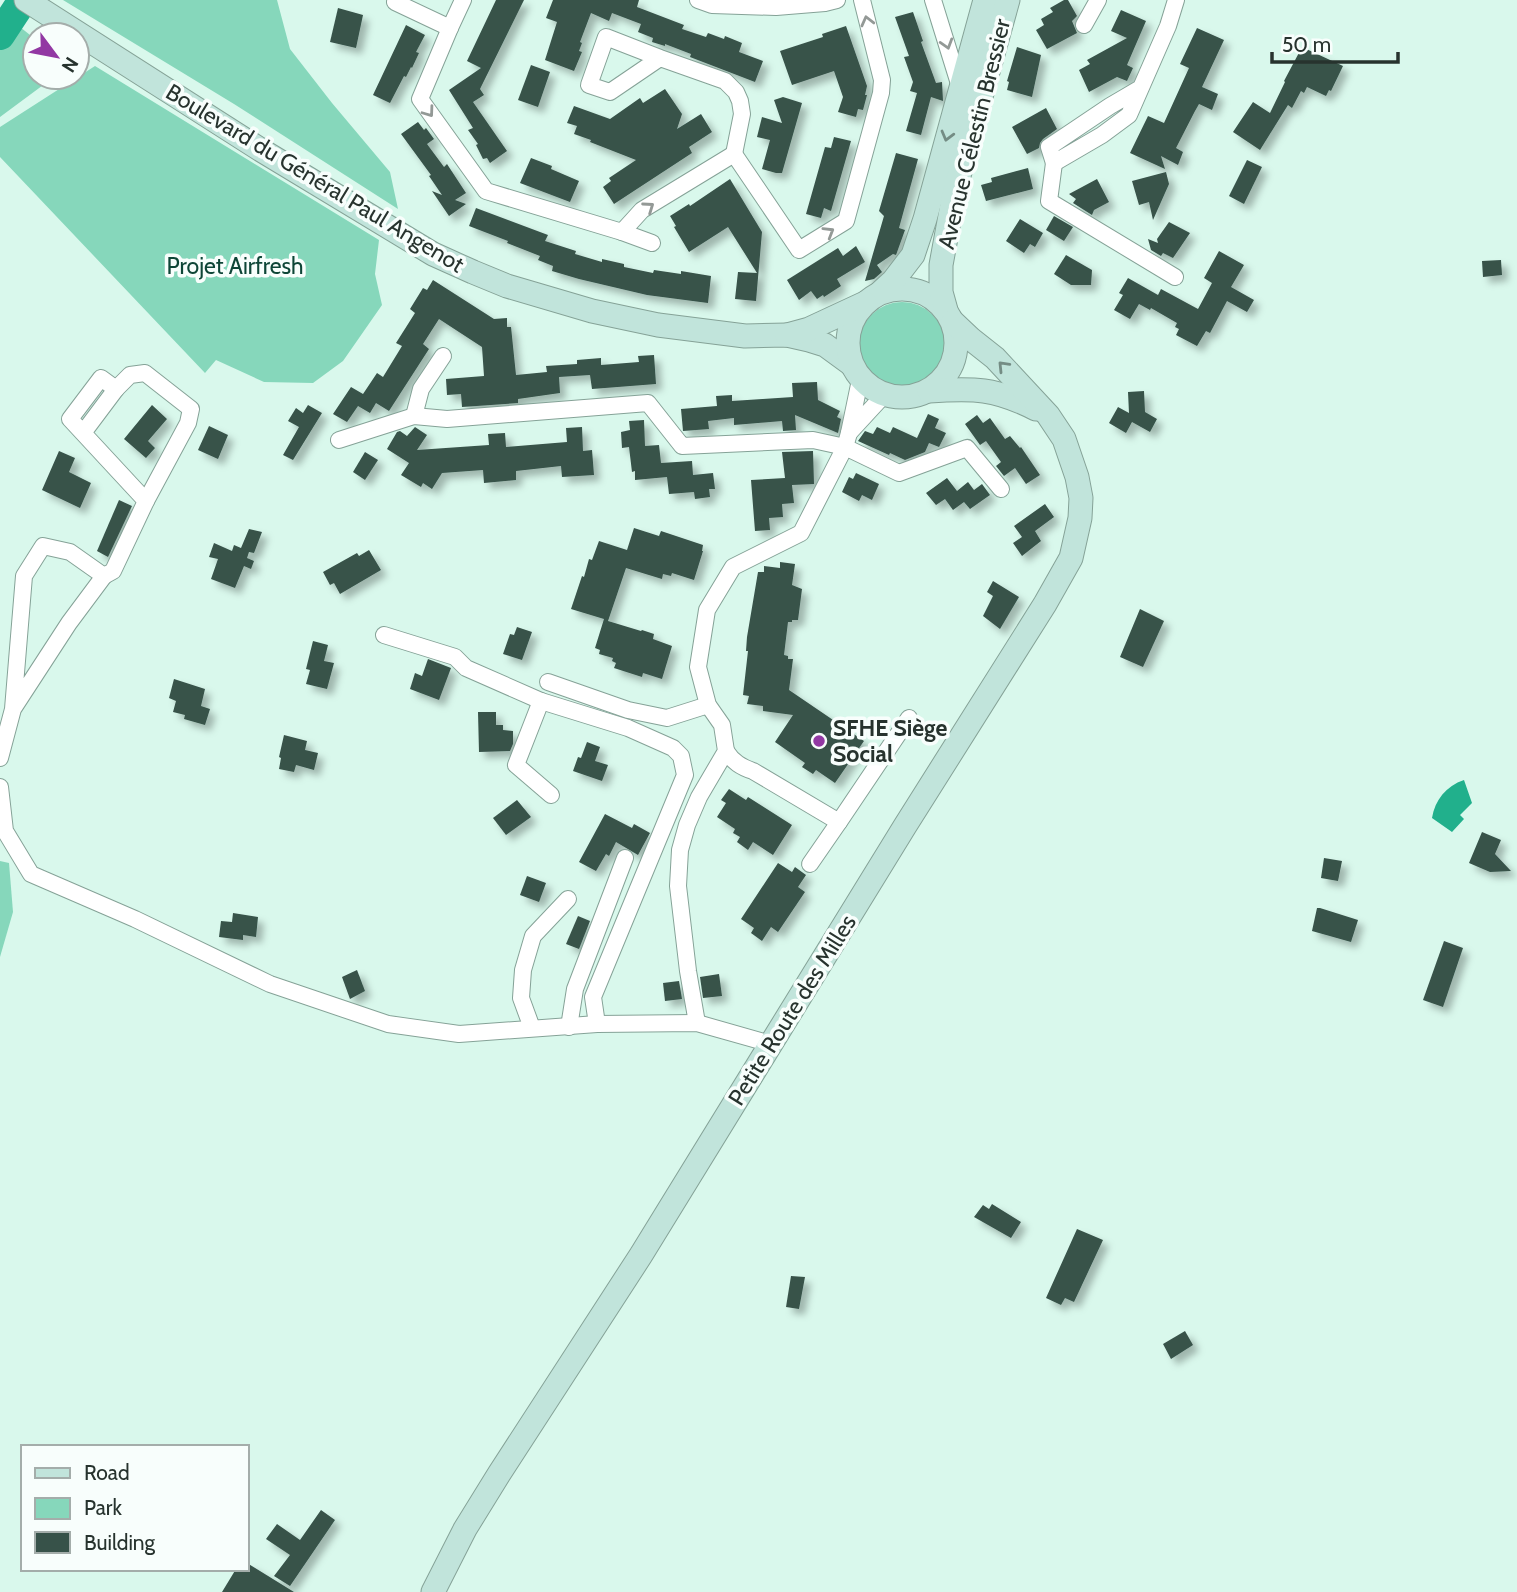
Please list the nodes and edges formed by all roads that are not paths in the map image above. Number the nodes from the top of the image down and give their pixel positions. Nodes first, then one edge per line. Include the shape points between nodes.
1 (26, 0) edge
2 (463, 0) edge
3 (698, 0) edge
4 (837, 0) edge
5 (862, 0) edge
6 (933, 0) edge
7 (985, 0) edge
8 (1008, 0) edge
9 (1098, 0) edge
10 (1176, 0) edge
11 (395, 2) dead end
12 (1084, 25) dead end
13 (450, 28) junction
14 (660, 58) dead end
15 (960, 87) junction
16 (734, 154) junction
17 (622, 232) junction
18 (652, 243) dead end
19 (1175, 277) dead end
20 (873, 298) junction
21 (950, 316) junction
22 (787, 335) junction
23 (443, 356) dead end
24 (856, 372) junction
25 (929, 391) junction
26 (884, 395) junction
27 (1048, 415) junction
28 (414, 416) junction
29 (339, 440) dead end
30 (847, 440) junction
31 (1001, 489) dead end
32 (146, 501) junction
33 (104, 576) junction
34 (384, 635) dead end
35 (548, 682) dead end
36 (541, 701) junction
37 (708, 705) junction
38 (13, 709) junction
39 (909, 718) dead end
40 (726, 751) junction
41 (0, 758) edge
42 (0, 787) edge
43 (551, 795) dead end
44 (839, 822) junction
45 (625, 858) dead end
46 (810, 864) dead end
47 (568, 899) dead end
48 (696, 1023) junction
49 (597, 1024) junction
50 (569, 1027) junction
51 (532, 1028) junction
52 (771, 1044) junction
53 (433, 1592) edge

1 - 22 main road, Boulevard du Général Paul Angenot via 261,150 422,247 473,272 592,312 745,336
2 - 13 street
3 - 4 street via 712,5 776,7
16 -> 5 street via 799,250 846,221 883,86
6 -> 15 street
7 - 15 main road, Avenue Célestin Bressier
8 - 21 main road, Avenue Célestin Bressier via 952,205 941,292
9 - 12 street
10 - 19 street via 1139,89 1048,147 1054,163 1049,201
11 - 13 street
13 -> 17 street via 420,99 486,191
14 - 16 street via 725,81 736,92 742,114
15 -> 20 main road, Avenue Célestin Bressier via 913,255
17 -> 16 street via 642,210
17 - 18 street
20 - 21 main road via 902,288 927,294
20 - 22 main road, Boulevard du Général Paul Angenot
20 - 24 main road via 853,318 847,344
21 - 25 main road via 957,346 948,373
27 -> 21 main road, Petite Route des Milles
22 - 24 main road, Boulevard du Général Paul Angenot via 825,345
23 - 28 street via 421,389
24 - 26 main road
24 - 30 street
25 - 26 main road via 910,398
25 - 27 main road via 985,390
26 - 30 street
27 - 52 main road, Petite Route des Milles via 1064,439 1081,498 1070,558
28 - 29 street
28 - 30 street via 447,419 648,403 682,446
30 - 31 street via 899,473 967,448
30 - 37 street via 802,533 733,567 707,610 698,667
32 - 32 street via 70,419 101,378 116,389 130,374 145,373 191,409
32 - 33 street via 113,570
33 - 38 street
33 - 38 street via 70,552 43,546 24,576
34 - 36 street via 455,657 466,668
35 - 37 street via 628,710 667,718
36 - 43 street via 516,765
36 - 49 street via 628,728 673,748 681,756 685,775 593,997
37 - 40 street via 722,725
38 - 41 street
39 - 44 street
40 - 44 street via 740,767
40 - 48 street via 699,797 680,850 678,886
42 - 51 street via 5,831 31,874 270,984 388,1024 459,1034
44 - 46 street
45 - 50 street via 575,989
47 - 51 street via 533,936 523,970 521,998
48 - 49 street
48 - 52 street
49 - 50 street
50 - 51 street
52 - 53 main road, Petite Route des Milles via 465,1529

